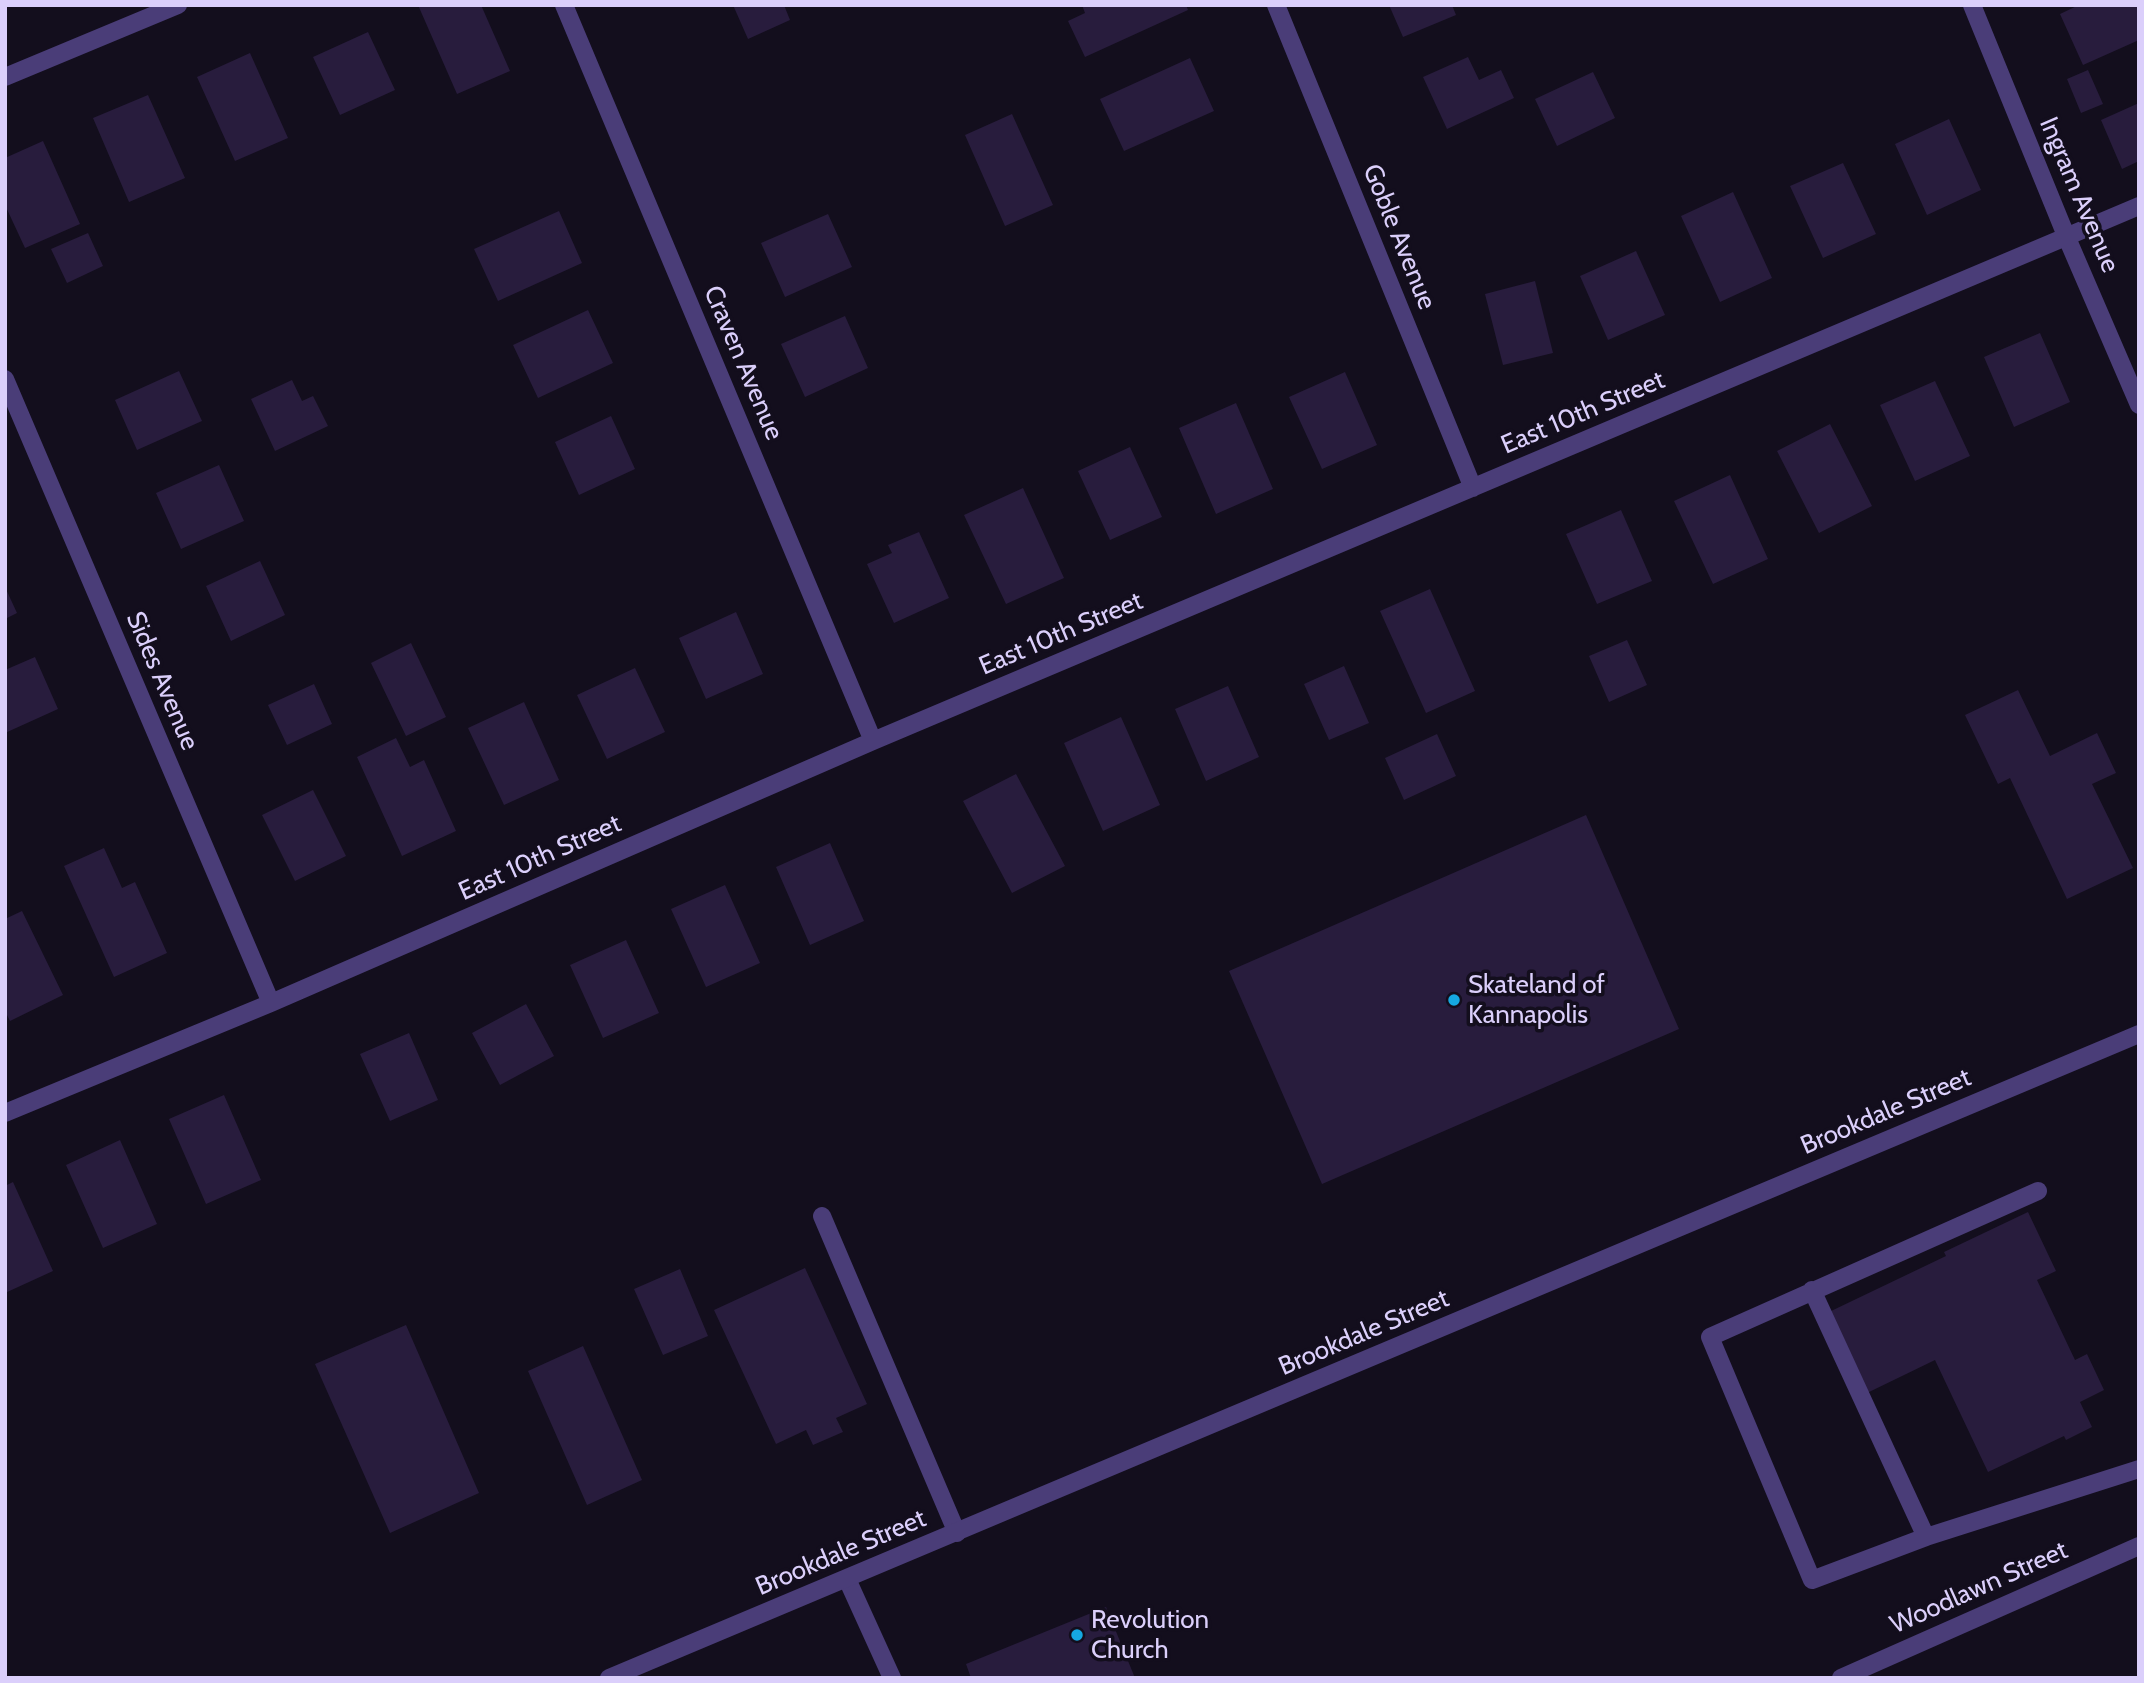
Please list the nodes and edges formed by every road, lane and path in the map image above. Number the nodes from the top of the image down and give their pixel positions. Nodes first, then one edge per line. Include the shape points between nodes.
1 (178, 5) edge
2 (564, 5) edge
3 (1276, 5) edge
4 (1972, 5) edge
5 (5, 77) edge
6 (2139, 206) edge
7 (2067, 238) junction
8 (5, 379) edge
9 (2139, 405) edge
10 (1473, 488) junction
11 (873, 741) junction
12 (271, 1003) junction
13 (2139, 1034) edge
14 (5, 1113) edge
15 (2038, 1191) dead end
16 (822, 1216) dead end
17 (1812, 1290) junction
18 (2139, 1469) edge
19 (957, 1533) junction
20 (1926, 1537) junction
21 (2139, 1546) edge
22 (847, 1579) junction
23 (643, 1672) edge
24 (609, 1678) edge
25 (892, 1678) edge
26 (1841, 1678) edge

1 - 5 street
2 - 11 street, Craven Avenue
3 - 10 street, Goble Avenue
4 - 7 street, Ingram Avenue
6 - 7 street, East 10th Street
7 - 9 street, Ingram Avenue
7 - 10 street, East 10th Street
8 - 12 street, Sides Avenue
10 - 11 street, East 10th Street
11 - 12 street, East 10th Street
12 - 14 street, East 10th Street
13 - 19 street, Brookdale Street
15 - 17 street
16 - 19 street
17 - 20 street
17 - 20 street via 1710,1337 1812,1580
18 - 20 street
19 - 22 street, Brookdale Street
21 - 26 street, Woodlawn Street
22 - 23 street, Brookdale Street
22 - 25 street
23 - 24 street, Brookdale Street

